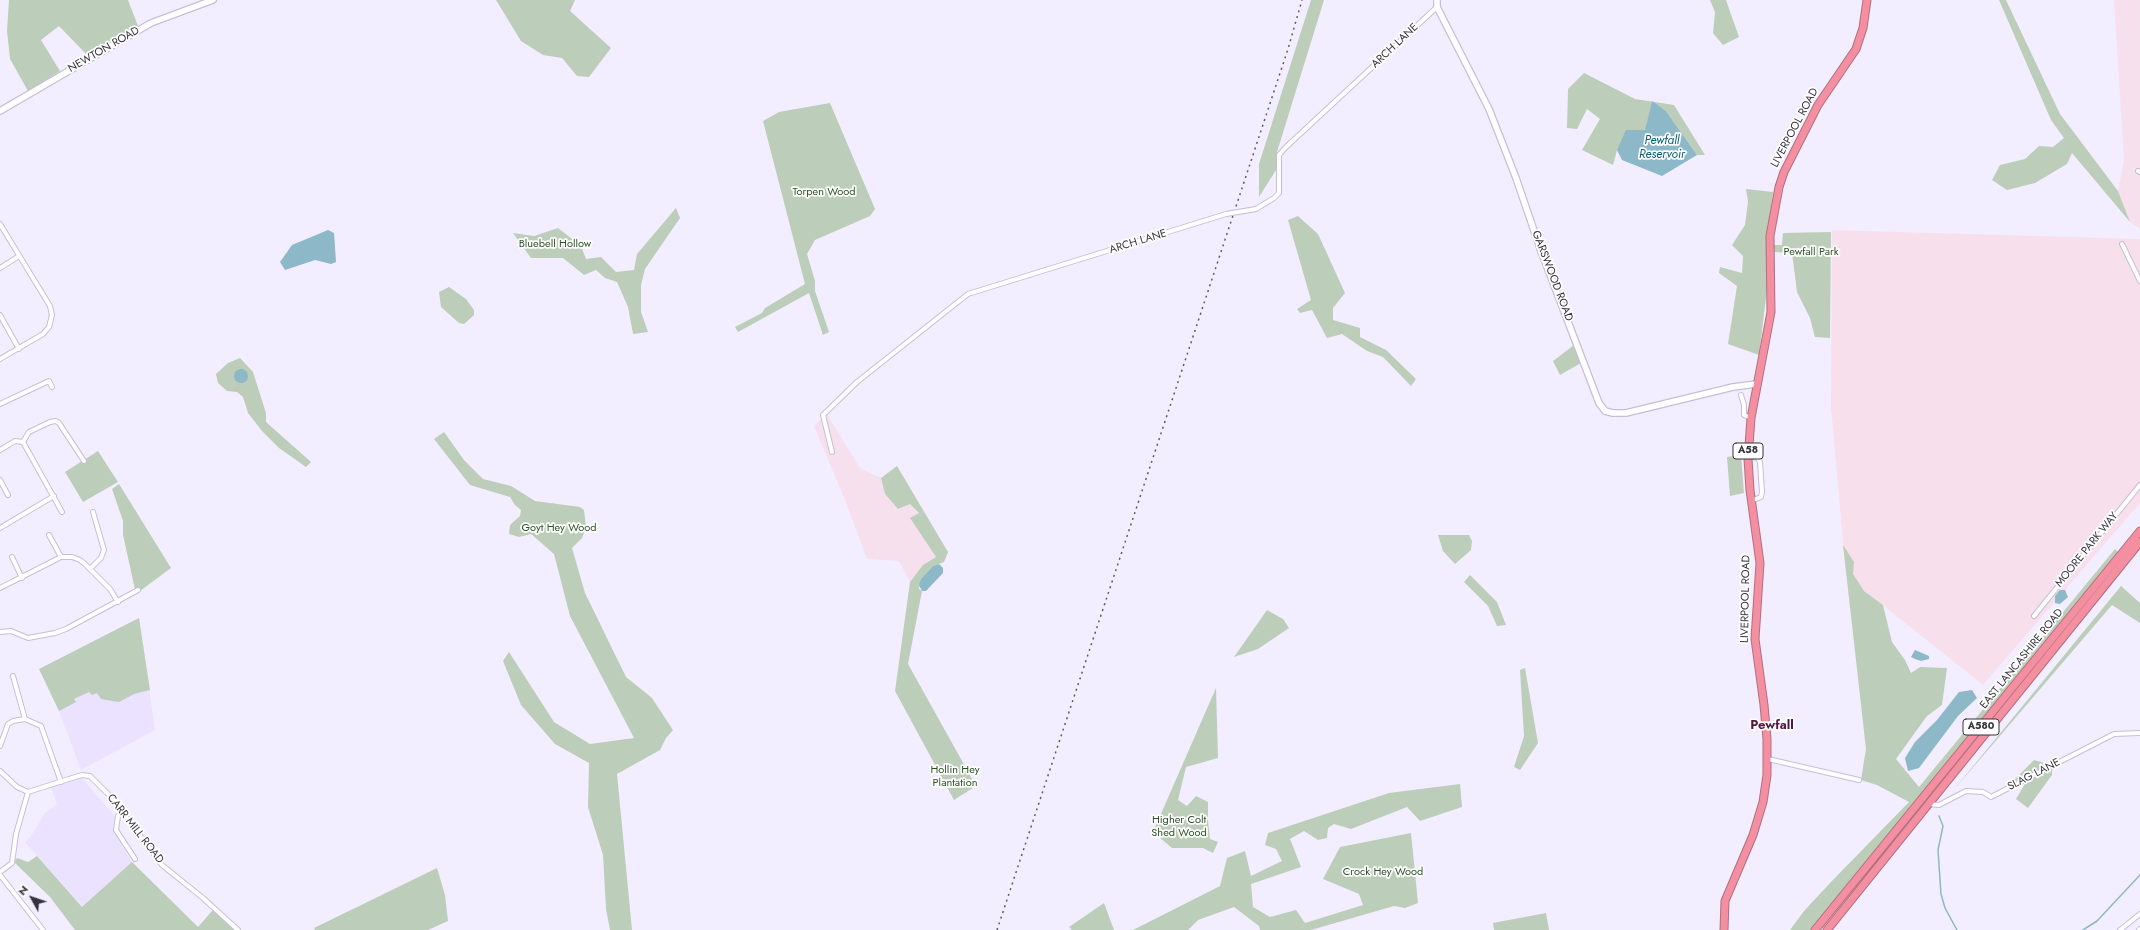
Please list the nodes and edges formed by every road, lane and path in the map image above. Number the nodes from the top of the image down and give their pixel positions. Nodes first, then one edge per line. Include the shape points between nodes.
1 (213, 0) edge
2 (1437, 0) edge
3 (1867, 0) edge
4 (1437, 7) junction
5 (0, 111) edge
6 (0, 224) edge
7 (2122, 244) dead end
8 (20, 256) junction
9 (0, 268) edge
10 (2140, 281) edge
11 (0, 315) edge
12 (19, 349) junction
13 (0, 359) edge
14 (1756, 384) junction
15 (52, 387) dead end
16 (1737, 400) dead end
17 (0, 404) edge
18 (1751, 418) junction
19 (23, 442) junction
20 (0, 450) edge
21 (832, 452) dead end
22 (1748, 456) junction
23 (84, 461) dead end
24 (0, 480) edge
25 (2140, 485) edge
26 (8, 495) dead end
27 (54, 496) junction
28 (1751, 501) junction
29 (62, 512) dead end
30 (93, 512) dead end
31 (0, 528) edge
32 (2140, 531) edge
33 (49, 535) dead end
34 (2140, 542) edge
35 (12, 557) dead end
36 (61, 558) junction
37 (90, 569) junction
38 (22, 578) junction
39 (0, 588) edge
40 (138, 590) dead end
41 (118, 602) junction
42 (2034, 616) dead end
43 (0, 632) edge
44 (13, 676) dead end
45 (25, 719) junction
46 (2140, 733) edge
47 (0, 746) edge
48 (1768, 759) junction
49 (0, 771) edge
50 (1859, 780) dead end
51 (61, 782) junction
52 (28, 792) junction
53 (1924, 806) junction
54 (122, 812) junction
55 (134, 859) dead end
56 (0, 872) edge
57 (0, 875) edge
58 (2140, 914) edge
59 (43, 930) edge
60 (238, 930) edge
61 (1724, 930) edge
62 (1815, 930) edge
63 (1827, 930) edge
64 (2120, 930) edge

1 - 5 street, NEWTON ROAD via 152,23
2 - 4 street, GARSWOOD ROAD
3 - 14 highway, LIVERPOOL ROAD / A58 via 1863,28 1856,49 1810,118 1781,179 1770,236 1771,312
4 - 14 street, GARSWOOD ROAD via 1489,109 1604,411 1626,413 1733,387
4 - 21 street, ARCH LANE, bridge via 1279,155 1279,193 1274,198 1256,209 1226,214 968,294 857,382 822,415
6 - 8 street
7 - 10 street
8 - 9 street
8 - 12 street via 50,306 52,315 47,331
11 - 12 street
12 - 13 street
14 - 18 highway, LIVERPOOL ROAD / A58
15 - 17 street via 49,381
16 - 18 street via 1741,397 1744,416
18 - 22 highway, LIVERPOOL ROAD / A58
19 - 20 street via 15,441
19 - 23 street via 29,432 56,421
19 - 27 street
22 - 28 highway, LIVERPOOL ROAD / A58
22 - 28 street via 1758,458 1761,470 1761,497
24 - 26 street
25 - 42 street, MOORE PARK WAY
27 - 29 street
27 - 31 street
28 - 48 highway, LIVERPOOL ROAD / A58 via 1760,563 1755,639
30 - 37 street via 104,550 101,558
32 - 53 highway, EAST LANCASHIRE ROAD / A580
33 - 36 street
34 - 53 highway, EAST LANCASHIRE ROAD / A580
35 - 38 street
36 - 37 street via 72,557 80,560
36 - 38 street
37 - 41 street via 110,589
38 - 39 street
40 - 41 street
41 - 43 street via 66,629 44,636 28,638 11,631
44 - 45 street
45 - 47 street via 8,724
45 - 51 street via 41,726
46 - 53 street, SLAG LANE via 2114,734 1991,797 1983,792 1966,792 1939,805
48 - 50 street
48 - 61 highway, LIVERPOOL ROAD / A58 via 1763,802 1748,849 1725,901
49 - 52 street via 17,787
51 - 52 street, CARR MILL ROAD
51 - 54 street, CARR MILL ROAD via 82,775 90,776
52 - 56 street via 16,834 12,863
53 - 62 highway, EAST LANCASHIRE ROAD / A580
53 - 63 highway, EAST LANCASHIRE ROAD / A580
54 - 55 street via 118,816 116,830
54 - 60 street, CARR MILL ROAD via 162,865
57 - 59 street
58 - 64 street

